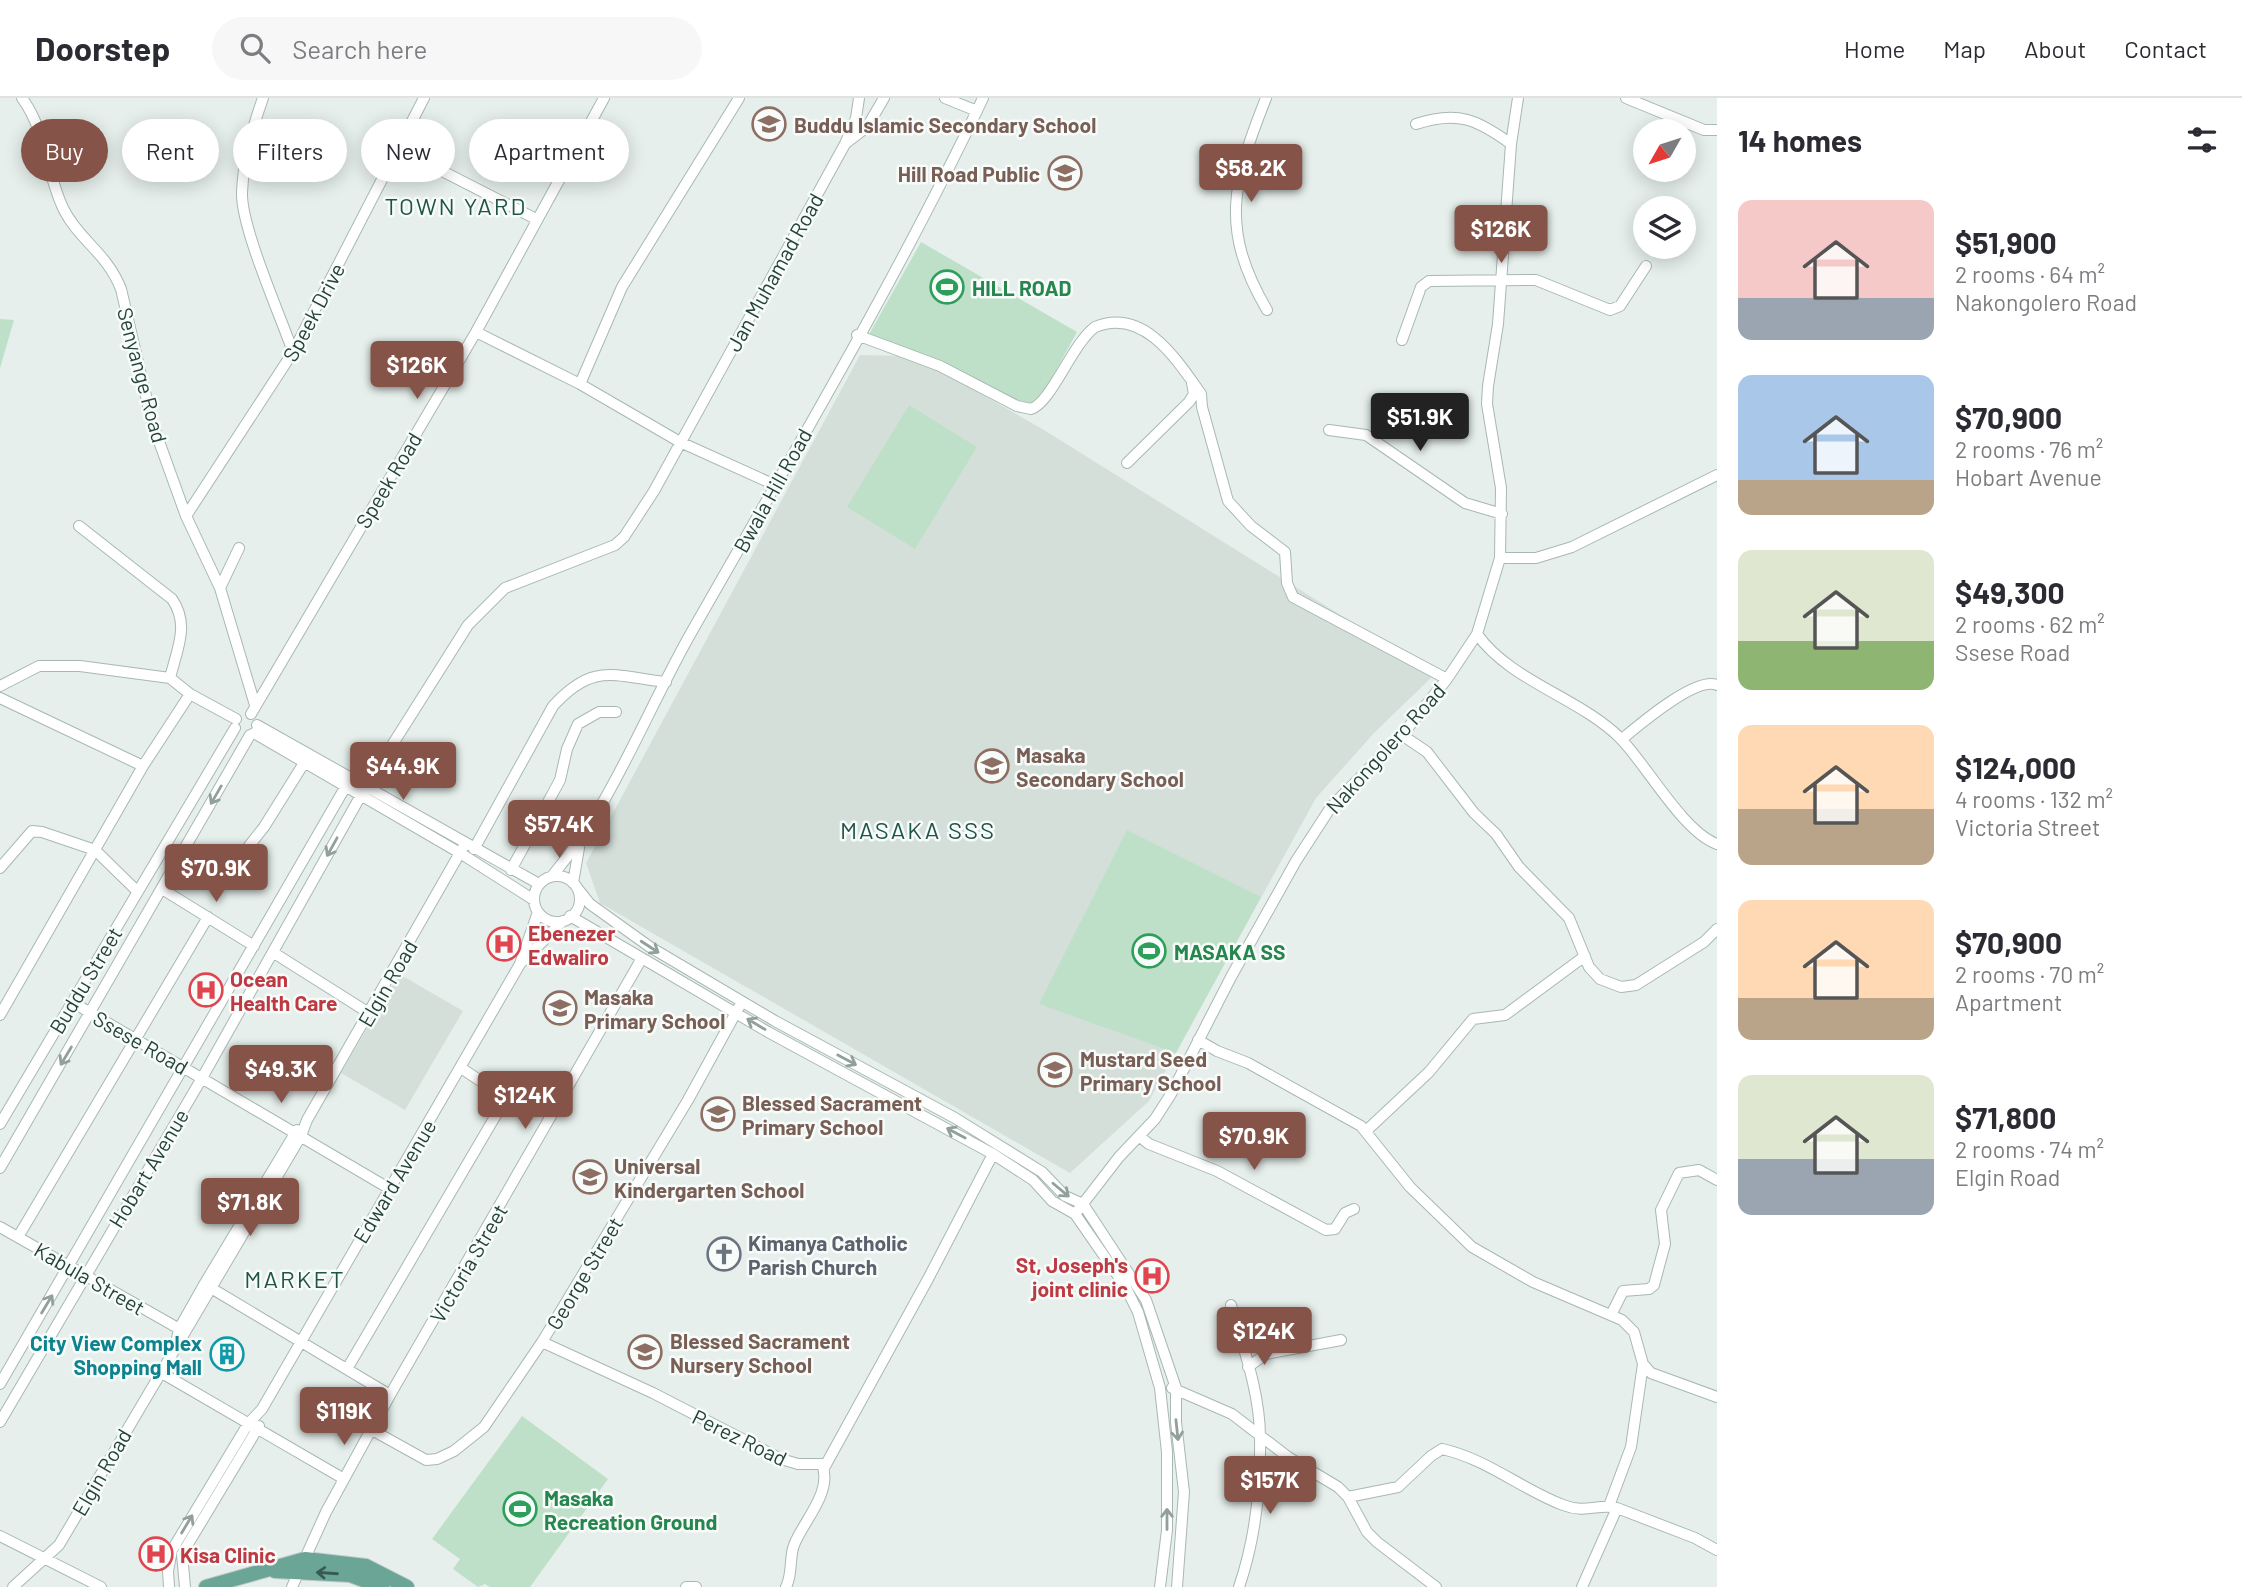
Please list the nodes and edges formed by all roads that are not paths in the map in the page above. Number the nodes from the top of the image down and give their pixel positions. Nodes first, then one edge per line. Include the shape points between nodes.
1 (22, 98) edge
2 (263, 98) edge
3 (424, 98) edge
4 (604, 98) edge
5 (739, 98) edge
6 (884, 98) edge
7 (945, 98) edge
8 (983, 98) edge
9 (1266, 98) edge
10 (1518, 98) edge
11 (1626, 98) edge
12 (856, 101) edge
13 (977, 111) junction
14 (414, 119) edge
15 (1416, 124) dead end
16 (1717, 130) edge
17 (845, 144) junction
18 (1511, 144) junction
19 (455, 178) edge
20 (382, 182) edge
21 (536, 219) junction
22 (1646, 265) dead end
23 (1501, 281) junction
24 (1267, 310) dead end
25 (476, 332) junction
26 (857, 335) junction
27 (1402, 340) dead end
28 (293, 352) junction
29 (1192, 381) junction
30 (580, 384) junction
31 (1329, 430) dead end
32 (680, 442) junction
33 (1127, 463) dead end
34 (1717, 475) edge
35 (775, 485) junction
36 (1502, 514) junction
37 (186, 516) junction
38 (79, 526) dead end
39 (239, 548) dead end
40 (1500, 558) junction
41 (220, 588) junction
42 (1477, 634) junction
43 (170, 678) junction
44 (1447, 679) junction
45 (666, 682) junction
46 (1717, 685) edge
47 (0, 686) edge
48 (190, 694) junction
49 (0, 698) edge
50 (253, 709) junction
51 (616, 712) dead end
52 (235, 724) junction
53 (254, 731) junction
54 (1402, 735) junction
55 (1622, 739) junction
56 (304, 763) junction
57 (143, 766) junction
58 (347, 783) junction
59 (363, 792) junction
60 (581, 842) junction
61 (1717, 844) edge
62 (467, 849) junction
63 (96, 850) junction
64 (245, 851) dead end
65 (0, 868) edge
66 (511, 870) junction
67 (552, 876) junction
68 (539, 884) junction
69 (575, 886) junction
70 (162, 889) junction
71 (137, 891) junction
72 (534, 900) junction
73 (538, 912) junction
74 (208, 917) junction
75 (566, 919) junction
76 (1717, 929) edge
77 (254, 946) junction
78 (274, 953) junction
79 (1585, 956) junction
80 (642, 958) junction
81 (520, 964) junction
82 (742, 1001) junction
83 (72, 1002) junction
84 (736, 1012) junction
85 (91, 1013) junction
86 (369, 1013) junction
87 (0, 1015) edge
88 (135, 1039) junction
89 (1198, 1040) junction
90 (184, 1068) junction
91 (461, 1068) junction
92 (202, 1078) junction
93 (0, 1124) edge
94 (1366, 1131) junction
95 (298, 1134) junction
96 (1139, 1136) junction
97 (993, 1154) junction
98 (0, 1168) edge
99 (1717, 1180) edge
100 (390, 1189) junction
101 (1083, 1204) junction
102 (1354, 1209) dead end
103 (1075, 1214) junction
104 (0, 1227) edge
105 (18, 1237) junction
106 (70, 1267) junction
107 (85, 1276) junction
108 (211, 1288) junction
109 (1231, 1305) dead end
110 (1611, 1315) junction
111 (183, 1331) junction
112 (1340, 1340) dead end
113 (300, 1341) junction
114 (542, 1342) junction
115 (1643, 1364) junction
116 (1248, 1367) junction
117 (347, 1369) junction
118 (160, 1372) junction
119 (0, 1384) edge
120 (1160, 1388) junction
121 (1176, 1388) junction
122 (390, 1395) junction
123 (1717, 1397) edge
124 (0, 1422) edge
125 (253, 1427) junction
126 (372, 1430) junction
127 (1260, 1436) junction
128 (824, 1468) junction
129 (344, 1479) junction
130 (1348, 1497) junction
131 (1613, 1507) junction
132 (0, 1536) edge
133 (1717, 1550) edge
134 (47, 1558) junction
135 (302, 1565) junction
136 (382, 1582) edge
137 (13, 1587) edge
138 (101, 1587) edge
139 (169, 1587) edge
140 (185, 1587) edge
141 (206, 1587) edge
142 (292, 1587) edge
143 (407, 1587) edge
144 (686, 1587) edge
145 (696, 1587) edge
146 (786, 1587) edge
147 (1160, 1587) edge
148 (1177, 1587) edge
149 (1239, 1587) edge
150 (1436, 1587) edge
151 (1582, 1587) edge

1 - 37 street, Senyange Road via 38,125 65,212 113,268 152,422
2 - 28 street via 243,198
3 - 14 street, Speek Drive
4 - 21 street, Speek Road
5 - 30 street via 622,287
6 - 17 street via 867,127
7 - 13 street
8 - 13 street, Bwala Hill Road
9 - 24 street via 1251,136 1234,213 1242,261
10 - 18 street, Nakongolero Road
11 - 16 street via 1704,130
12 - 17 street, Jan Muhamad Road
13 - 26 street, Bwala Hill Road
15 - 18 street via 1449,117 1473,120
17 - 32 street, Jan Muhamad Road
18 - 23 street, Nakongolero Road
19 - 21 street
20 - 28 street, Speek Drive
21 - 25 street, Speek Road
22 - 23 street via 1620,306 1610,310 1540,281
23 - 27 street via 1439,279 1424,284
23 - 36 street, Nakongolero Road via 1487,404
25 - 30 street
25 - 50 street, Speek Road
26 - 29 street via 940,366 1026,409 1038,407 1089,331 1111,323 1127,322 1153,335
26 - 35 street, Bwala Hill Road
28 - 37 street, Speek Drive
29 - 33 street via 1194,394 1189,402
29 - 44 street via 1201,394 1227,498 1251,526 1285,552 1292,596
30 - 32 street
31 - 36 street via 1366,435 1465,503
32 - 35 street
32 - 59 street, Hobart Avenue via 654,491 615,545 526,578 505,588 482,608
34 - 40 street via 1572,547 1536,558
35 - 45 street, Bwala Hill Road
36 - 40 street, Nakongolero Road
37 - 41 street, Senyange Road
38 - 43 street via 173,599 181,612 184,625
39 - 41 street
40 - 42 street, Nakongolero Road
41 - 50 street, Senyange Road
42 - 44 street, Nakongolero Road
42 - 55 street via 1534,682
43 - 47 street via 80,666 39,666
43 - 48 street
44 - 54 street, Nakongolero Road
45 - 60 street, Bwala Hill Road
45 - 62 street, Elgin Road via 615,674 588,677 568,690 553,706
46 - 55 street via 1700,685
48 - 52 street
48 - 57 street
49 - 57 street
50 - 52 street via 242,713
50 - 53 street, Senyange Road
51 - 66 street via 598,712 578,724 560,780
52 - 53 street via 241,735
52 - 71 street, Buddu Street
53 - 56 street
53 - 58 street
53 -> 70 street
54 - 79 street via 1427,752 1519,867 1569,918
54 - 89 street, Nakongolero Road via 1343,792 1313,833
55 - 61 street via 1682,814
56 - 58 street
56 - 64 street
57 - 63 street
58 - 59 street
58 - 77 street, Hobart Avenue
59 - 62 street
59 -> 78 street, Hobart Avenue
60 - 67 street, Bwala Hill Road
60 - 69 street via 573,869
62 - 66 street
62 - 72 street
62 - 86 street, Elgin Road
63 - 65 street via 32,831
63 - 71 street
63 - 87 street
66 - 68 street
67 - 68 street
67 - 69 street
68 - 72 street
69 - 75 street via 579,905
69 -> 82 street via 590,904 650,947
70 - 74 street
70 - 85 street
71 - 83 street, Buddu Street
72 - 73 street
73 - 75 street via 548,920
73 - 81 street, Edward Avenue
74 - 77 street
74 - 88 street
75 - 80 street
75 - 81 street
76 - 79 street via 1688,954 1628,988 1600,979
77 - 90 street, Hobart Avenue
78 - 86 street
78 - 92 street, Hobart Avenue
79 - 94 street via 1505,1015 1473,1019 1429,1072
80 - 84 street
80 - 122 street, Victoria Street
81 - 91 street, Edward Avenue
82 - 84 street, George Street
82 -> 101 street via 955,1118 1042,1172 1065,1196
83 - 85 street, Ssese Road
83 - 93 street, Buddu Street
97 -> 84 street
84 - 114 street, George Street
85 - 88 street, Ssese Road
85 -> 98 street
86 - 95 street, Elgin Road
88 - 90 street, Ssese Road
88 - 105 street
89 - 94 street via 1300,1090
89 - 96 street, Nakongolero Road via 1171,1094
90 - 92 street, Ssese Road
90 - 106 street, Hobart Avenue
91 - 100 street, Edward Avenue
91 - 117 street via 506,1098
92 - 95 street, Ssese Road
92 - 107 street, Hobart Avenue
94 - 110 street via 1410,1187 1472,1247 1533,1282
95 - 100 street, Ssese Road
95 - 108 street, Elgin Road
95 - 111 street, Elgin Road
96 - 101 street, Nakongolero Road
96 - 102 street via 1217,1171 1326,1230 1335,1228 1345,1213
97 - 103 street
97 - 128 street
99 - 110 street via 1699,1170 1679,1173 1661,1210 1665,1244 1654,1285 1623,1291
100 - 113 street, Edward Avenue
101 - 103 street, Nakongolero Road
101 - 121 street via 1146,1300
103 - 120 street via 1138,1312
104 - 105 street, Kabula Street
105 - 106 street, Kabula Street
106 - 107 street, Kabula Street
119 -> 106 street, Hobart Avenue
107 - 111 street, Kabula Street
107 - 124 street, Hobart Avenue
108 - 111 street, Elgin Road
108 - 113 street
109 - 116 street
110 - 115 street via 1632,1330
111 - 118 street, Elgin Road
112 - 116 street via 1266,1354
113 - 117 street
113 - 125 street, Edward Avenue
114 - 126 street, George Street via 484,1427 454,1451 426,1460
114 - 128 street, Perez Road via 781,1460 818,1462
115 - 123 street via 1656,1376
115 - 131 street via 1631,1447
116 - 127 street
117 - 122 street
118 - 125 street
118 - 134 street, Elgin Road via 59,1545
120 - 121 street
147 -> 120 street via 1167,1530 1167,1452
121 - 127 street via 1232,1414
121 -> 148 street via 1184,1492
122 - 126 street, Victoria Street
125 - 129 street
139 -> 125 street, Edward Avenue via 172,1549
125 - 140 street, Edward Avenue via 182,1554
126 - 129 street, Victoria Street
127 - 130 street
127 - 149 street via 1253,1535
128 - 146 street via 820,1496 793,1547
129 - 135 street, Victoria Street
130 - 131 street via 1398,1487 1443,1449 1497,1470 1563,1505 1587,1510
130 - 150 street via 1367,1532
131 - 133 street
131 - 151 street
132 - 134 street
134 - 137 street, Elgin Road
134 - 138 street
135 - 136 main road via 344,1562
135 - 141 main road
135 - 142 street, Victoria Street
136 - 143 main road
144 - 145 street

